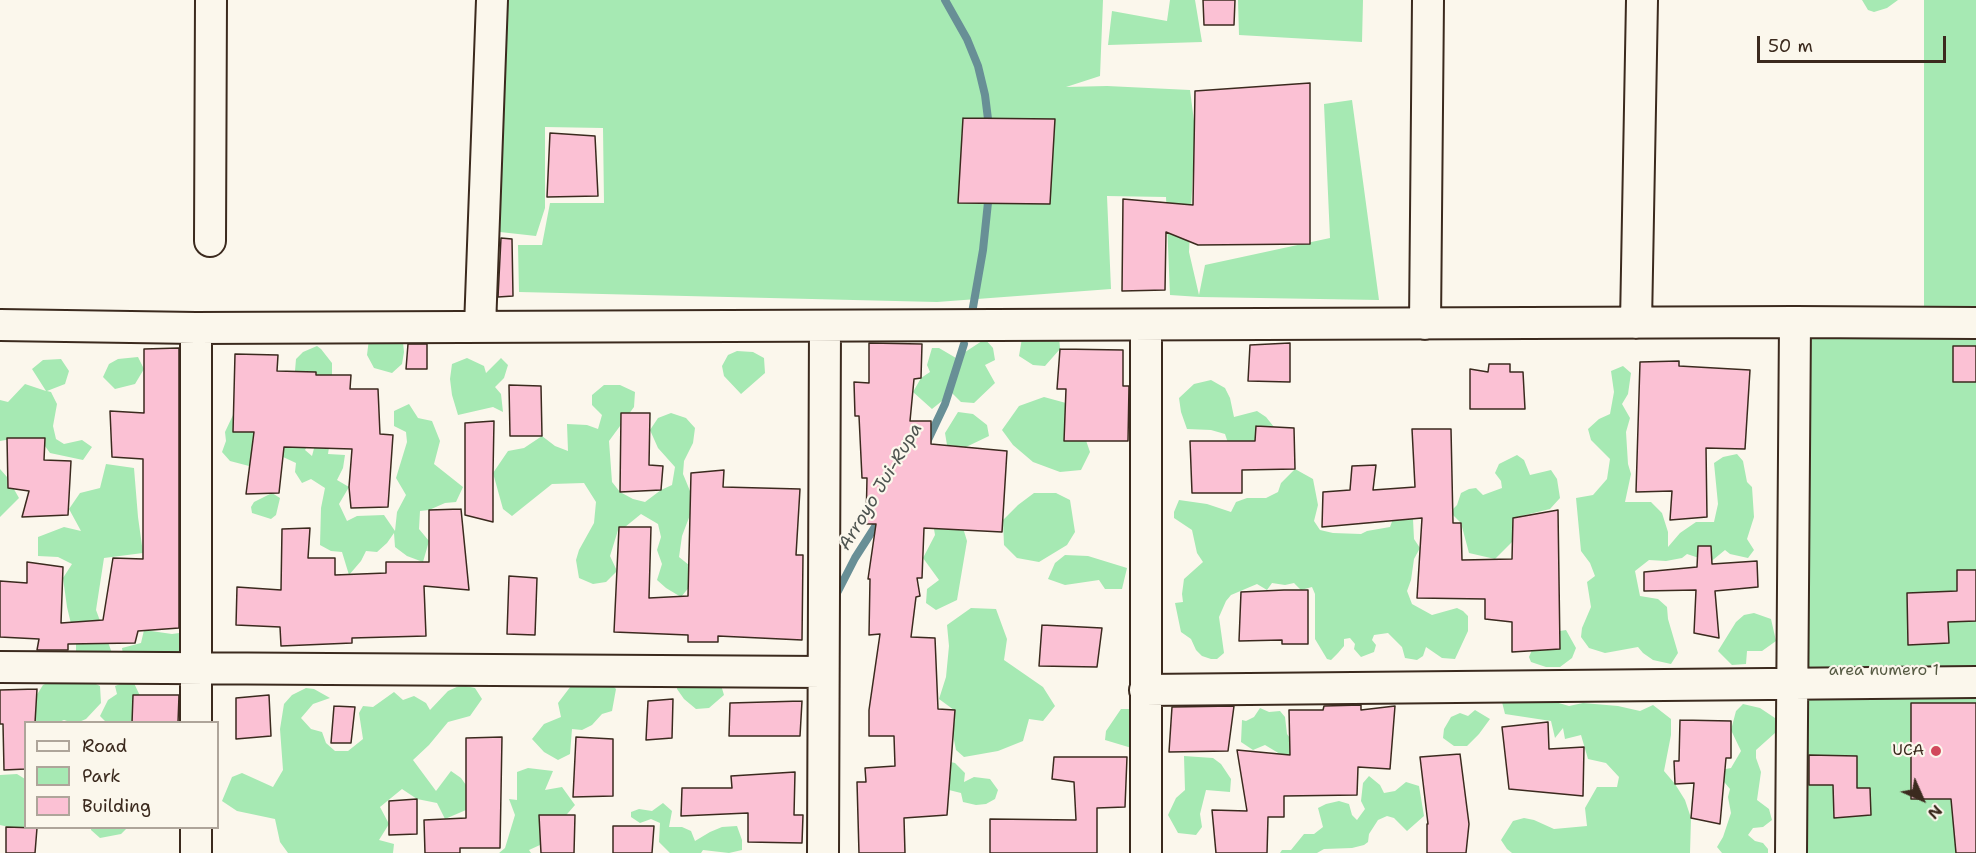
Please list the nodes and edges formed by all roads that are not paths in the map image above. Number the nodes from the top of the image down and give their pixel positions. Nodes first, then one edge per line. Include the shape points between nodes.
1 (211, 0) edge
2 (492, 0) edge
3 (1428, 0) edge
4 (1642, 0) edge
5 (210, 241) dead end
6 (1795, 322) junction
7 (1636, 323) junction
8 (1976, 323) edge
9 (1425, 324) junction
10 (0, 325) edge
11 (1146, 325) junction
12 (825, 326) junction
13 (480, 327) junction
14 (196, 328) junction
15 (0, 667) edge
16 (196, 668) junction
17 (823, 672) junction
18 (1976, 682) edge
19 (1792, 684) junction
20 (1145, 690) junction
21 (196, 721) edge
22 (196, 829) edge
23 (196, 853) edge
24 (823, 853) edge
25 (1146, 853) edge
26 (1791, 853) edge

1 - 5 street
2 - 13 street
3 - 9 street
4 - 7 street
6 - 7 street
6 - 8 street
6 - 19 street
7 - 9 street
9 - 11 street
10 - 14 street
11 - 12 street
11 - 20 street
12 - 13 street
12 - 17 street
13 - 14 street
14 - 16 street
15 - 16 street
16 - 17 street
16 - 21 street
17 - 24 street
18 - 19 street
19 - 20 street
19 - 26 street
20 - 25 street
22 - 23 street

